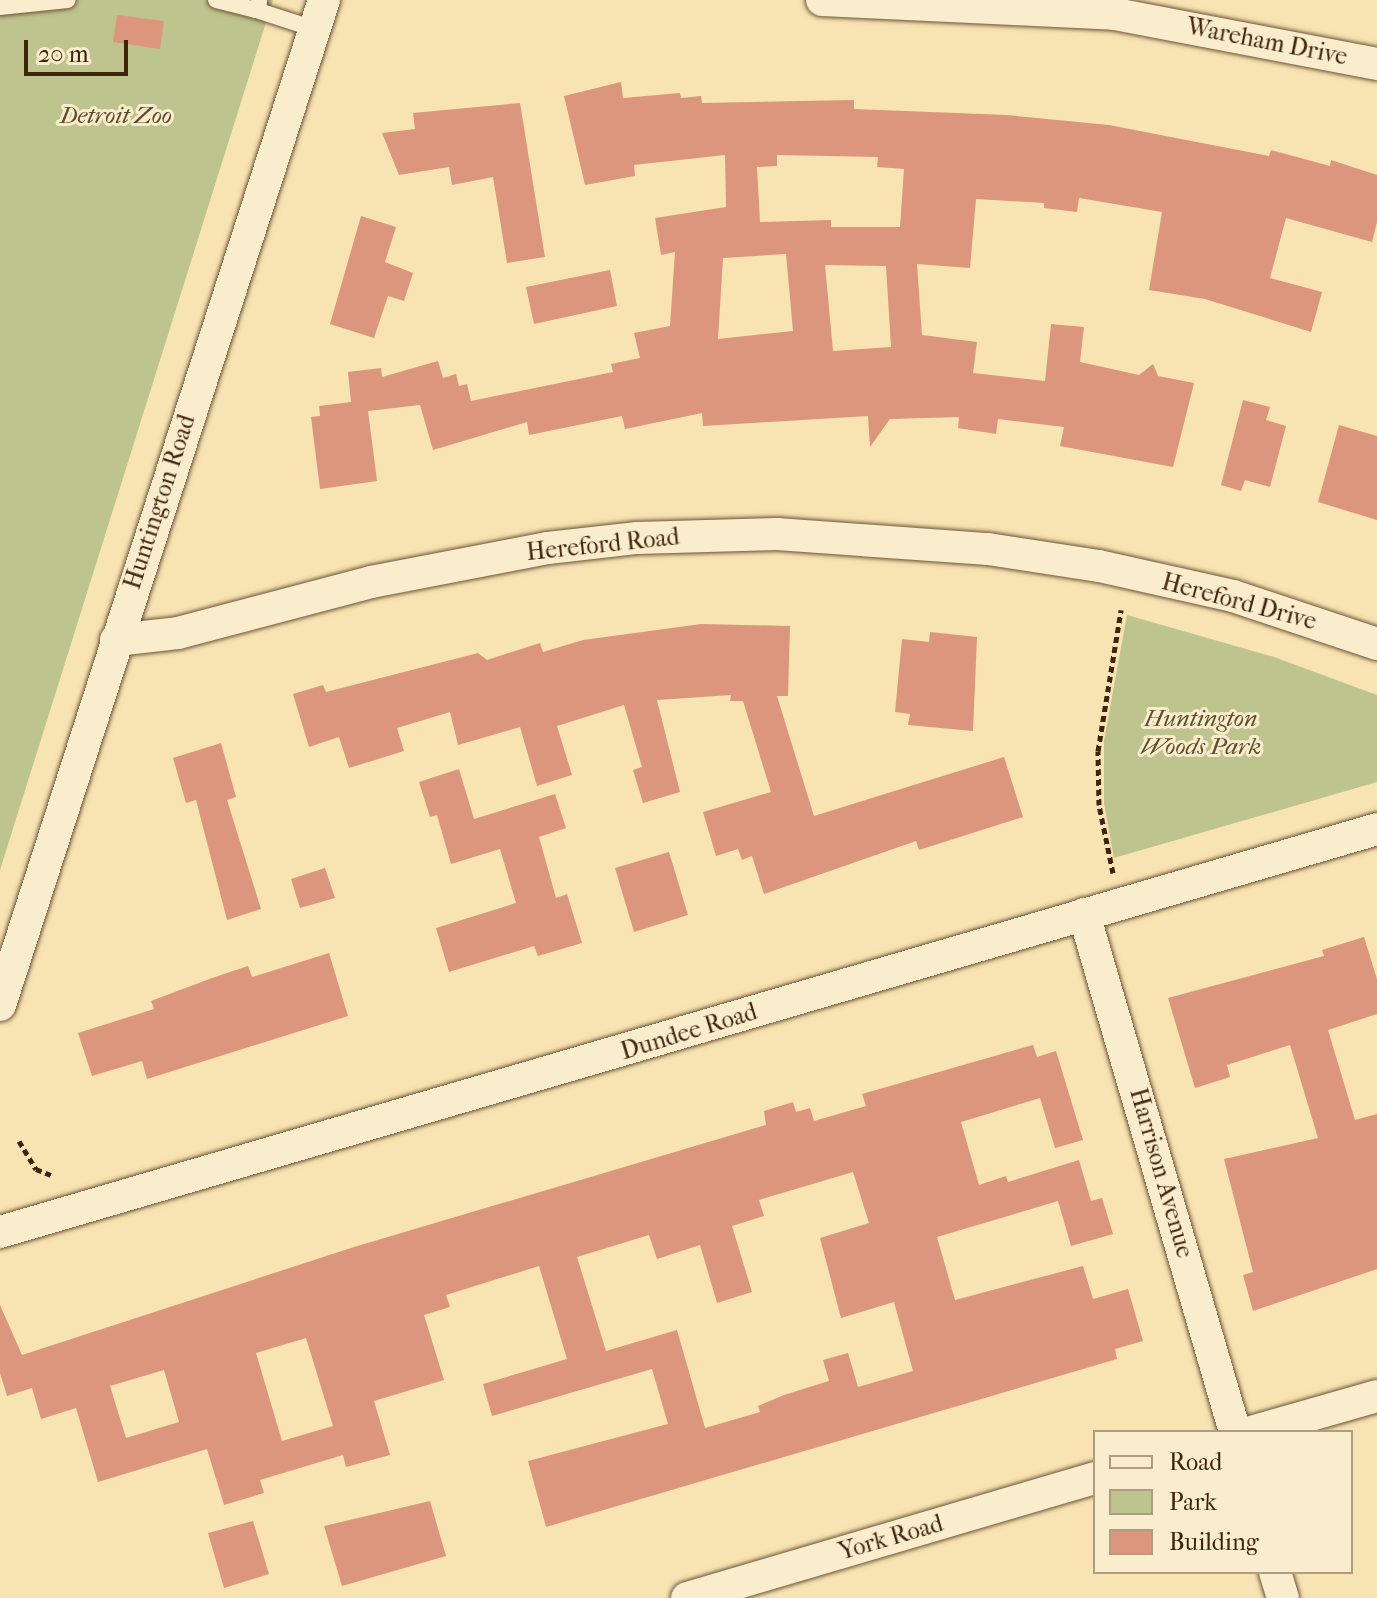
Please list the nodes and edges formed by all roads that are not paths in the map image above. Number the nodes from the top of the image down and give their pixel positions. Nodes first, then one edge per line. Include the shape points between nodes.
1 (68, 0) edge
2 (216, 0) edge
3 (822, 0) edge
4 (258, 5) edge
5 (0, 7) edge
6 (320, 14) edge
7 (1377, 64) edge
8 (1099, 566) joint
9 (116, 640) junction
10 (1377, 644) edge
11 (1377, 829) edge
12 (1084, 914) junction
13 (0, 1005) edge
14 (0, 1232) edge
15 (1377, 1396) edge
16 (1234, 1430) edge
17 (1258, 1430) edge
18 (1093, 1479) edge
19 (1276, 1574) edge
20 (687, 1598) edge
21 (1283, 1598) edge

1 - 5 lane
2 - 4 lane
3 - 7 street, Wareham Drive via 1115,14
4 - 6 lane
6 - 9 street, Huntington Road
8 - 9 street, Hereford Road via 867,537 637,538 421,571 178,633
8 - 10 street, Hereford Drive via 1233,596
9 - 13 street, Huntington Road
11 - 12 street, Dundee Road
12 - 14 street, Dundee Road
12 - 16 street, Harrison Avenue
15 - 17 street
18 - 20 street, York Road
19 - 21 street

